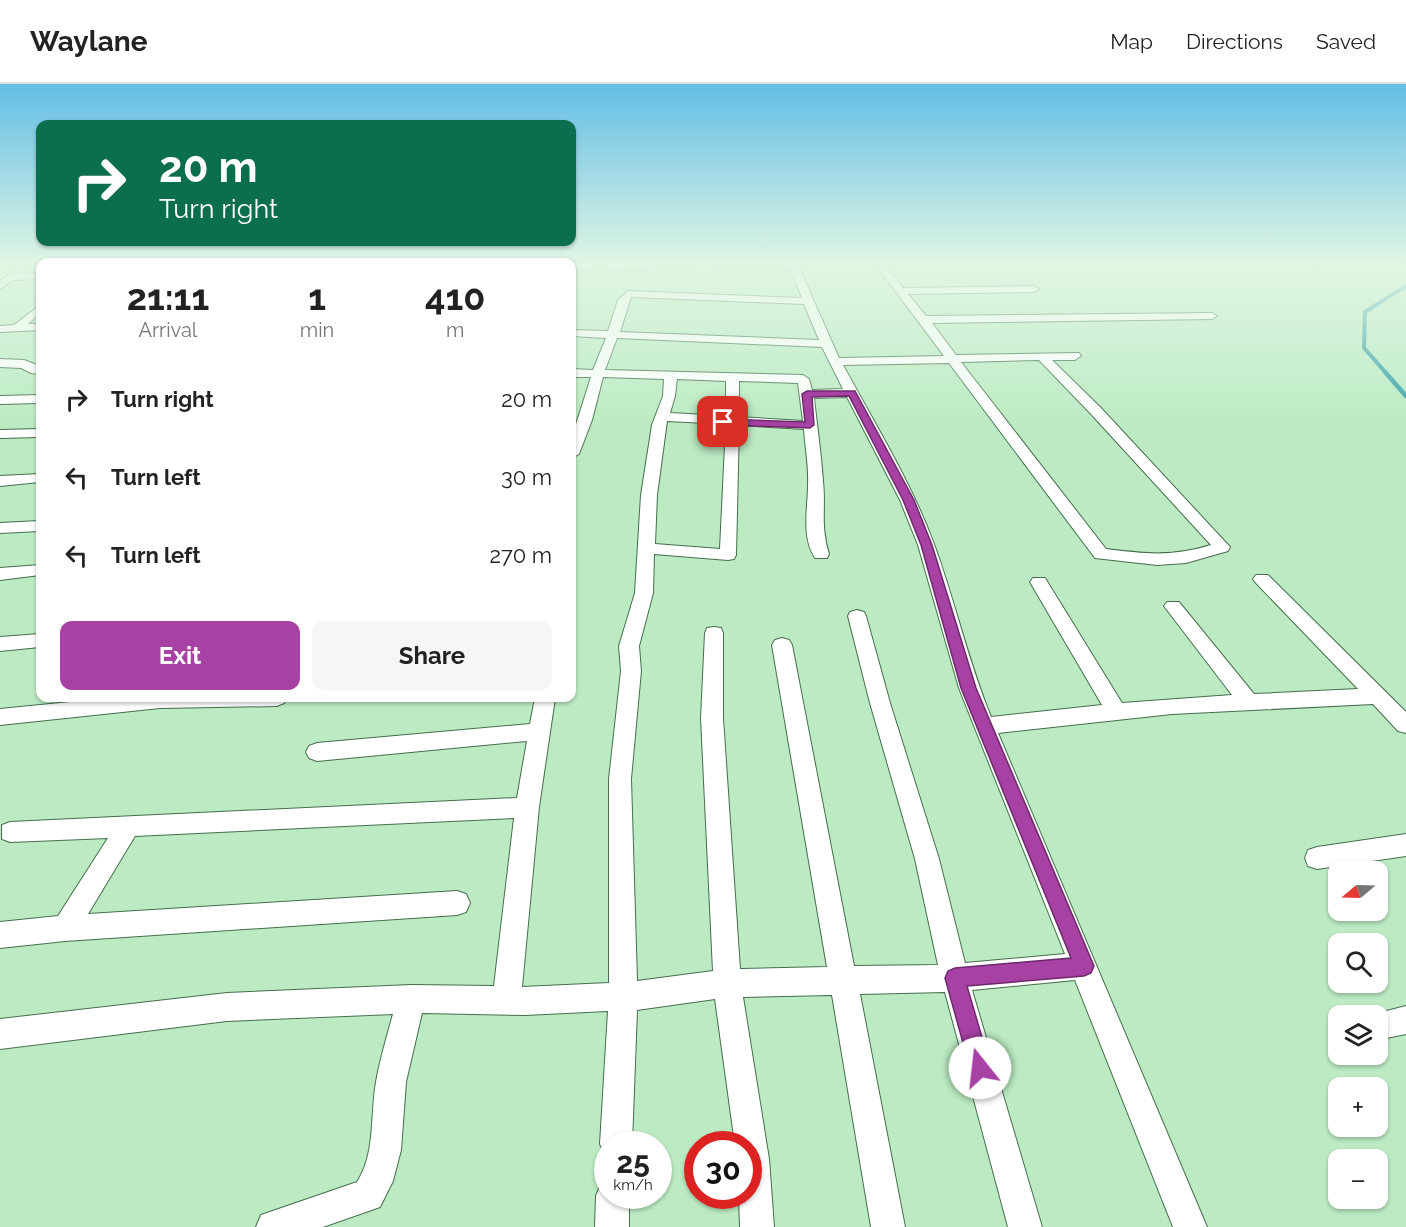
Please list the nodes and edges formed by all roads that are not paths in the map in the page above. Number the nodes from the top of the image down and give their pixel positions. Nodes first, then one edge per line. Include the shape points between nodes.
1 (28, 318) edge
2 (618, 318) edge
3 (817, 318) edge
4 (923, 318) edge
5 (928, 318) edge
6 (1097, 318) edge
7 (36, 327) edge
8 (17, 328) junction
9 (0, 329) edge
10 (576, 333) edge
11 (613, 335) junction
12 (831, 353) junction
13 (1074, 356) dead end
14 (1042, 357) junction
15 (954, 359) junction
16 (0, 363) edge
17 (36, 370) edge
18 (576, 373) edge
19 (598, 373) junction
20 (671, 375) junction
21 (732, 376) junction
22 (852, 393) junction
23 (807, 394) junction
24 (36, 399) edge
25 (0, 400) edge
26 (662, 417) junction
27 (731, 422) junction
28 (810, 425) junction
29 (36, 432) edge
30 (0, 434) edge
31 (576, 444) edge
32 (36, 478) edge
33 (0, 481) edge
34 (36, 526) edge
35 (0, 528) edge
36 (646, 549) junction
37 (821, 554) dead end
38 (36, 570) edge
39 (0, 574) edge
40 (1262, 579) dead end
41 (1039, 582) dead end
42 (1173, 606) dead end
43 (857, 616) dead end
44 (714, 633) dead end
45 (36, 641) edge
46 (0, 644) edge
47 (782, 645) dead end
48 (1379, 696) junction
49 (115, 702) edge
50 (544, 702) edge
51 (1249, 702) junction
52 (48, 705) edge
53 (1116, 711) junction
54 (0, 717) edge
55 (1406, 725) edge
56 (984, 726) junction
57 (538, 732) junction
58 (316, 752) dead end
59 (527, 807) junction
60 (128, 827) junction
61 (10, 832) dead end
62 (1406, 845) edge
63 (1317, 858) dead end
64 (457, 903) dead end
65 (65, 928) junction
66 (0, 935) edge
67 (1084, 966) junction
68 (955, 978) junction
69 (845, 980) junction
70 (727, 983) junction
71 (623, 996) junction
72 (411, 999) junction
73 (506, 1001) junction
74 (1406, 1020) edge
75 (1388, 1024) edge
76 (0, 1034) edge
77 (617, 1131) edge
78 (613, 1209) edge
79 (273, 1227) edge
80 (612, 1227) edge
81 (757, 1227) edge
82 (888, 1227) edge
83 (1025, 1227) edge
84 (1190, 1227) edge

1 - 8 street
2 - 11 street
3 - 12 street
4 - 15 street
5 - 6 street
7 - 8 street
8 - 9 street
10 - 11 street
11 - 12 street
11 - 19 street
12 - 15 street
12 - 22 street
13 - 14 street
14 - 15 street
14 - 15 street via 1221,548 1186,558 1157,560 1101,554
16 - 17 street via 24,364
18 - 19 street
19 - 20 street
19 - 31 street
20 - 21 street
20 - 26 street
21 - 23 street via 803,379
21 - 27 street
22 - 23 street
22 - 56 street via 908,500 926,545 952,638
23 - 28 street
24 - 25 street
26 - 27 street
26 - 36 street via 649,495
27 - 28 street
27 - 36 street via 728,555
28 - 37 street via 816,537
29 - 30 street
32 - 33 street
34 - 35 street
36 - 71 street via 644,593 629,646 631,670 620,779
38 - 39 street
40 - 48 street
41 - 53 street
42 - 51 street
43 - 68 street via 927,859
44 - 70 street via 712,718
45 - 46 street
47 - 69 street
48 - 51 street
48 - 55 street
49 - 52 street
50 - 57 street
51 - 53 street
52 - 54 street
53 - 56 street
56 - 67 street
57 - 58 street
57 - 59 street
59 - 60 street
59 - 73 street
60 - 61 street
60 - 65 street
62 - 63 street
64 - 65 street
65 - 66 street
67 - 68 street
67 - 84 street
68 - 69 street
68 - 83 street
69 - 70 street
69 - 82 street
70 - 71 street
70 - 81 street via 753,1159
71 - 73 street
71 - 77 street
72 - 73 street
72 - 76 street via 227,1007
72 - 79 street via 391,1082 385,1150 377,1181 368,1195
74 - 75 street
78 - 80 street

